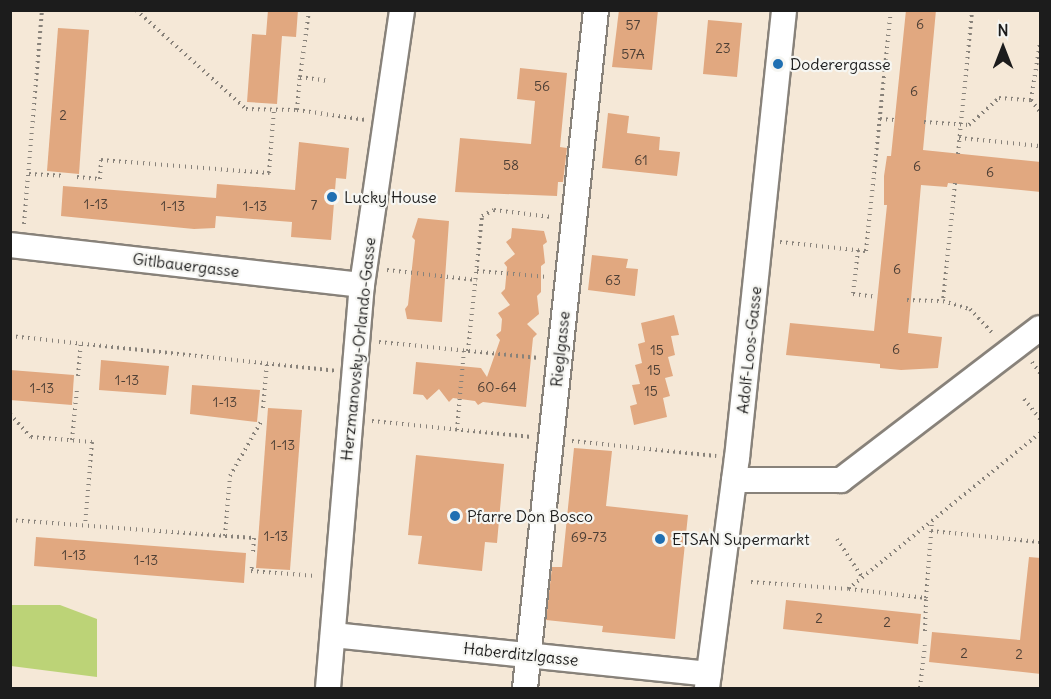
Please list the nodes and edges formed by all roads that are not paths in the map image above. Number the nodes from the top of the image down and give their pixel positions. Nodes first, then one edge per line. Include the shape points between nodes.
1 (402, 10) edge
2 (596, 10) edge
3 (784, 10) edge
4 (16, 245) edge
5 (364, 276) junction
6 (1041, 328) edge
7 (734, 480) junction
8 (333, 634) junction
9 (528, 655) junction
10 (708, 681) edge
11 (328, 688) edge
12 (525, 688) edge

1 - 5 street, Herzmanovsky-Orlando-Gasse
2 - 9 street, Rieglgasse
3 - 7 street, Adolf-Loos-Gasse
4 - 5 street, Gitlbauergasse
5 - 8 street, Herzmanovsky-Orlando-Gasse
6 - 7 street via 841,480
7 - 10 street, Adolf-Loos-Gasse
8 - 9 street, Haberditzlgasse
8 - 11 street, Herzmanovsky-Orlando-Gasse
9 - 10 street, Haberditzlgasse
9 - 12 street, Rieglgasse

